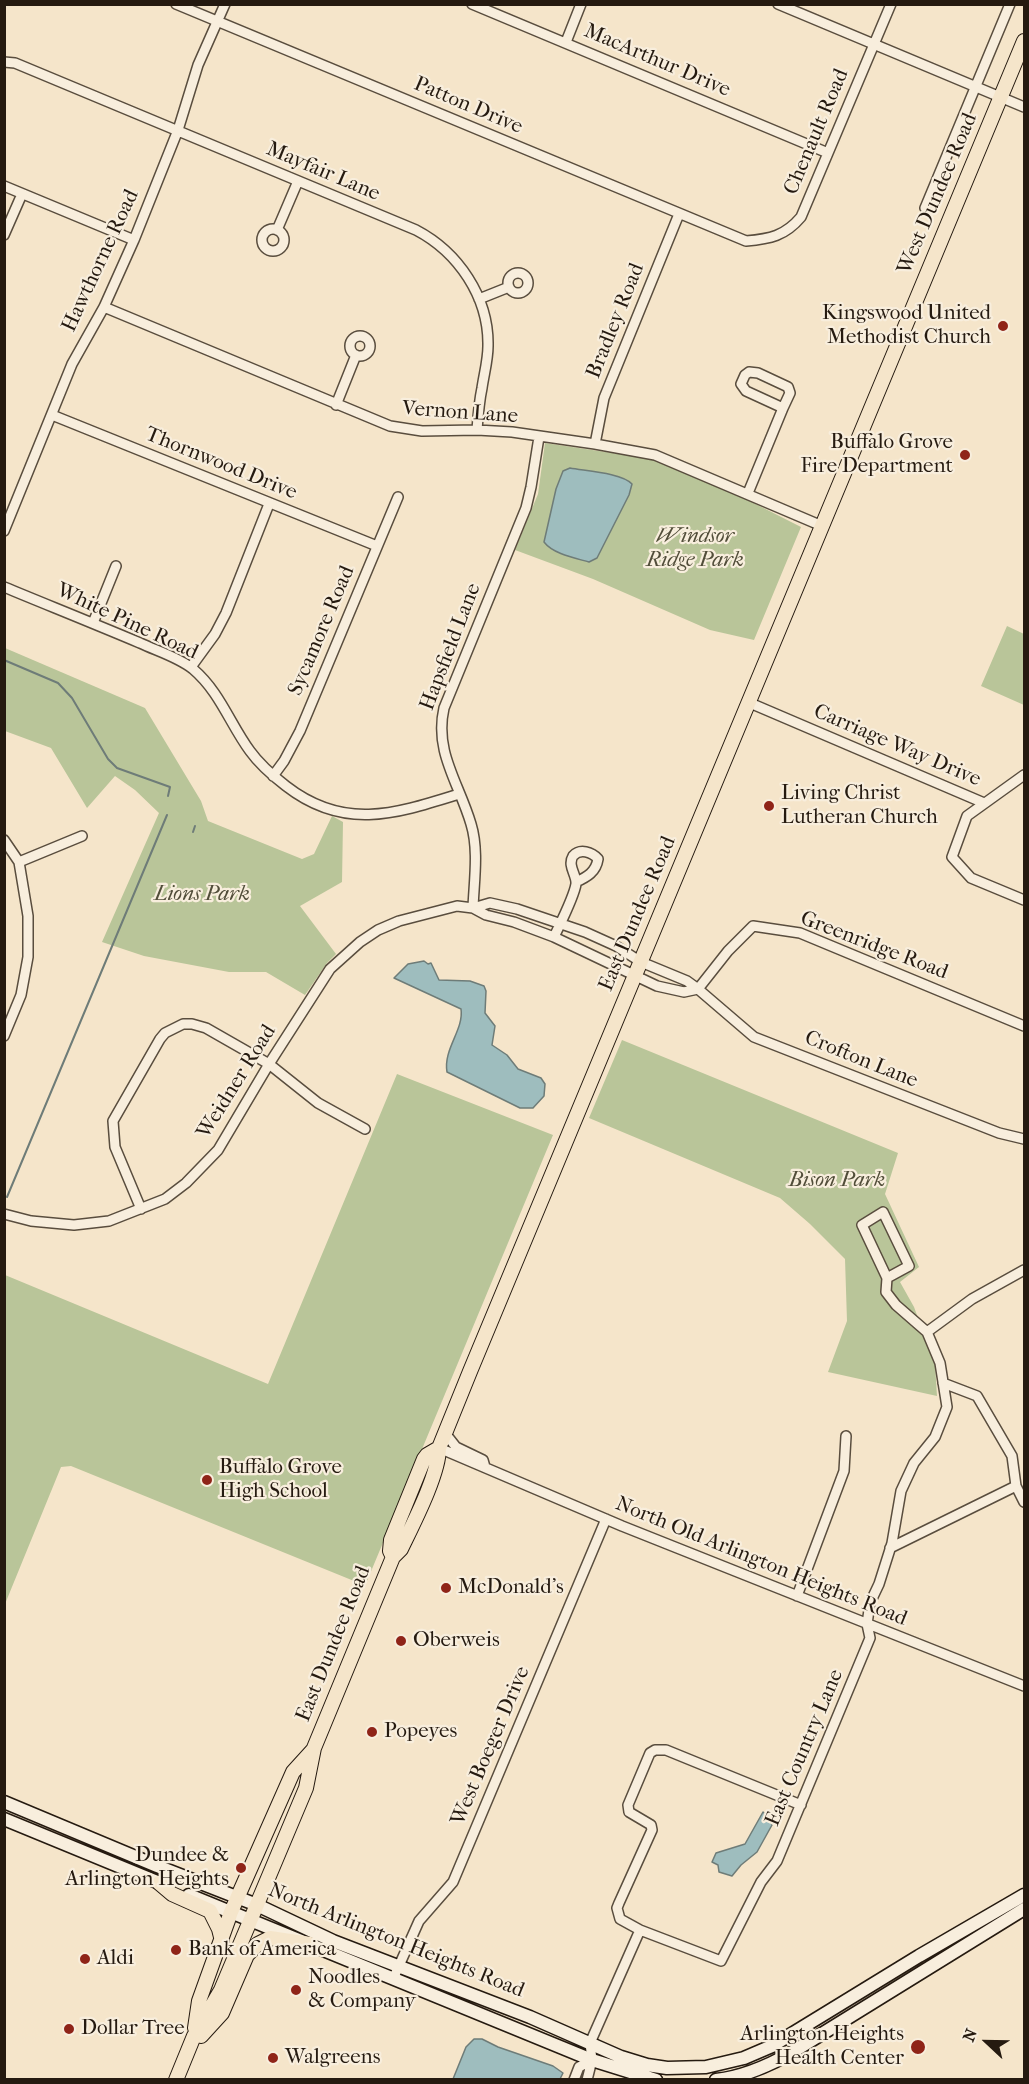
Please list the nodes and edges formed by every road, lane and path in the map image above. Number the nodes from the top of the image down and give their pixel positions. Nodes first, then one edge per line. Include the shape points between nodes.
1 (176, 4) edge
2 (225, 4) edge
3 (472, 4) edge
4 (581, 4) edge
5 (778, 4) edge
6 (891, 4) edge
7 (1010, 4) edge
8 (216, 21) junction
9 (1024, 41) edge
10 (566, 42) junction
11 (874, 45) junction
12 (4, 62) edge
13 (975, 87) junction
14 (1001, 98) junction
15 (1024, 107) edge
16 (178, 130) junction
17 (828, 153) junction
18 (298, 181) junction
19 (4, 186) edge
20 (22, 194) junction
21 (925, 208) dead end
22 (680, 214) junction
23 (277, 230) dead end
24 (4, 235) edge
25 (134, 240) junction
26 (746, 241) joint
27 (509, 287) dead end
28 (479, 299) junction
29 (104, 307) junction
30 (356, 355) dead end
31 (877, 397) joint
32 (336, 405) junction
33 (783, 408) junction
34 (52, 415) junction
35 (477, 430) junction
36 (539, 437) junction
37 (595, 444) junction
38 (748, 493) junction
39 (398, 497) dead end
40 (269, 504) junction
41 (822, 526) junction
42 (4, 531) edge
43 (377, 546) junction
44 (116, 566) dead end
45 (4, 587) edge
46 (93, 623) junction
47 (191, 667) junction
48 (750, 704) junction
49 (1024, 775) edge
50 (273, 776) junction
51 (459, 794) junction
52 (984, 803) junction
53 (82, 836) dead end
54 (4, 840) edge
55 (19, 862) junction
56 (576, 882) dead end
57 (1024, 900) edge
58 (473, 908) junction
59 (560, 923) junction
60 (554, 938) junction
61 (641, 962) junction
62 (635, 976) junction
63 (698, 989) junction
64 (1024, 1026) edge
65 (4, 1036) edge
66 (269, 1064) junction
67 (365, 1130) dead end
68 (1024, 1139) edge
69 (141, 1209) junction
70 (4, 1214) edge
71 (1024, 1270) edge
72 (887, 1278) junction
73 (927, 1332) junction
74 (943, 1383) junction
75 (445, 1433) junction
76 (846, 1436) dead end
77 (439, 1448) junction
78 (485, 1467) junction
79 (1016, 1486) junction
80 (1024, 1502) edge
81 (606, 1519) junction
82 (890, 1548) junction
83 (796, 1596) junction
84 (867, 1624) junction
85 (1024, 1686) edge
86 (314, 1748) junction
87 (4, 1802) edge
88 (801, 1804) junction
89 (4, 1819) edge
90 (159, 1883) junction
91 (1024, 1895) edge
92 (238, 1898) junction
93 (257, 1905) junction
94 (1024, 1909) edge
95 (231, 1912) junction
96 (250, 1920) junction
97 (640, 1930) junction
98 (222, 1941) junction
99 (309, 1944) junction
100 (396, 1971) junction
101 (194, 2036) junction
102 (590, 2043) junction
103 (188, 2052) junction
104 (592, 2060) junction
105 (176, 2079) edge
106 (574, 2079) edge
107 (587, 2079) edge
108 (656, 2079) edge
109 (716, 2079) edge

1 - 8 street, Patton Drive
2 - 8 street, Hawthorne Road
3 - 10 street, MacArthur Drive
4 - 10 street
5 - 11 street
6 - 11 street, Chenault Road
7 - 13 street
8 - 16 street, Hawthorne Road
8 - 22 street, Patton Drive
9 - 14 main road, West Dundee Road
10 - 17 street, MacArthur Drive
11 - 13 street
11 - 17 street, Chenault Road
12 - 16 street, Mayfair Lane via 15,63
13 - 14 street
13 - 21 street
14 - 15 street
14 - 31 main road, West Dundee Road
16 - 18 street, Mayfair Lane
16 - 25 street, Hawthorne Road
17 - 26 street, Chenault Road via 801,217 793,226 768,239
18 - 23 street
18 - 28 street, Mayfair Lane via 434,239 460,266
19 - 20 street
20 - 24 street
20 - 25 street
22 - 26 street, Patton Drive
22 - 37 street, Bradley Road via 604,398
25 - 29 street, Hawthorne Road
27 - 28 street
28 - 35 street, Mayfair Lane via 488,347
29 - 32 street, Vernon Lane
29 - 34 street, Hawthorne Road via 72,364
30 - 32 street
31 - 41 main road, East Dundee Road
32 - 35 street, Vernon Lane via 405,430
33 - 33 street via 790,393 788,387 758,373 745,375 741,384 746,391
33 - 38 street
34 - 40 street, Thornwood Drive
34 - 42 street, Hawthorne Road
35 - 36 street, Vernon Lane
36 - 37 street, Vernon Lane
36 - 51 street, Hapsfield Lane via 526,508 440,724 443,748
37 - 38 street, Vernon Lane via 655,455
38 - 41 street, Vernon Lane
39 - 43 street, Sycamore Road
40 - 43 street, Thornwood Drive
40 - 47 street via 215,634
41 - 48 main road, East Dundee Road
43 - 50 street, Sycamore Road via 300,731
44 - 46 street
45 - 46 street, White Pine Road
46 - 47 street, White Pine Road
47 - 50 street, White Pine Road via 214,691 251,753
48 - 52 street, Carriage Way Drive
48 - 61 main road, East Dundee Road
49 - 52 street, Carriage Way Drive
50 - 51 street, White Pine Road via 312,803 351,815 423,805
51 - 58 street, Hapsfield Lane via 473,834
52 - 57 street via 968,816 952,856 971,878
53 - 55 street
54 - 55 street
55 - 65 street via 28,916 28,957 21,995
56 - 59 street
58 - 59 street, Weidner Road via 490,903
58 - 60 street, Weidner Road
58 - 66 street, Weidner Road via 457,906 416,915 360,942 330,969
59 - 60 street
59 - 61 street, Weidner Road via 625,950
60 - 62 street, Weidner Road
61 - 62 main road, East Dundee Road
61 - 63 street, Crofton Lane
62 - 63 street via 684,992
62 - 75 main road, East Dundee Road
63 - 64 street, Greenridge Road via 753,926 800,933
63 - 68 street, Crofton Lane via 754,1037 999,1133
66 - 67 street via 318,1103
66 - 69 street, Weidner Road via 218,1150 186,1183 165,1199
66 - 69 street via 199,1026 183,1024 165,1033 113,1120 115,1147
69 - 70 street, Weidner Road via 109,1221 74,1225
71 - 73 street via 972,1299
72 - 72 street via 862,1225 883,1212 909,1266
72 - 73 street via 886,1292
73 - 74 street, East Country Lane via 940,1363
74 - 79 street via 977,1396 1012,1456
74 - 82 street, East Country Lane via 947,1407 935,1437 914,1463 901,1491
75 - 77 main road, East Dundee Road
75 - 78 street, North Old Arlington Heights Road via 456,1447 483,1460
76 - 83 street via 844,1471
77 - 78 street, North Old Arlington Heights Road
77 - 86 main road, East Dundee Road via 437,1464 414,1520 401,1549 393,1557
78 - 81 street, North Old Arlington Heights Road
79 - 80 street
79 - 82 street
81 - 83 street, North Old Arlington Heights Road
81 - 100 street, West Boeger Drive via 453,1882 419,1921
82 - 84 street, East Country Lane via 870,1603
83 - 84 street, North Old Arlington Heights Road
84 - 85 street, North Old Arlington Heights Road
84 - 88 street, East Country Lane via 870,1638
86 - 92 main road, East Dundee Road via 293,1772
86 - 93 main road, East Dundee Road via 306,1788
87 - 92 main road, North Arlington Heights Road
88 - 97 street, East Country Lane via 777,1861 761,1882 721,1961
88 - 97 street via 666,1749 650,1753 628,1805 629,1812 651,1825 652,1830 618,1908 623,1922
89 - 90 main road, North Arlington Heights Road
90 - 95 main road, North Arlington Heights Road
90 - 98 main road via 172,1894 210,1911
91 - 102 main road, North Arlington Heights Road via 772,2046 744,2058 706,2067 667,2068 621,2057
92 - 93 main road, North Arlington Heights Road
92 - 95 main road, East Dundee Road
93 - 96 main road, East Dundee Road
93 - 100 main road, North Arlington Heights Road
94 - 109 main road via 792,2053 756,2070
95 - 96 main road, North Arlington Heights Road
95 - 98 main road
96 - 99 main road, North Arlington Heights Road
96 - 101 main road via 221,1990
97 - 102 street
98 - 101 main road via 199,2001
99 - 100 main road, North Arlington Heights Road
99 - 103 main road via 270,1938 258,1944 247,1955 222,2013
100 - 102 main road, North Arlington Heights Road via 530,2017
100 - 104 main road, North Arlington Heights Road
101 - 103 main road
102 - 104 street
103 - 105 main road
104 - 106 street via 579,2067
104 - 107 street
104 - 108 main road, North Arlington Heights Road

